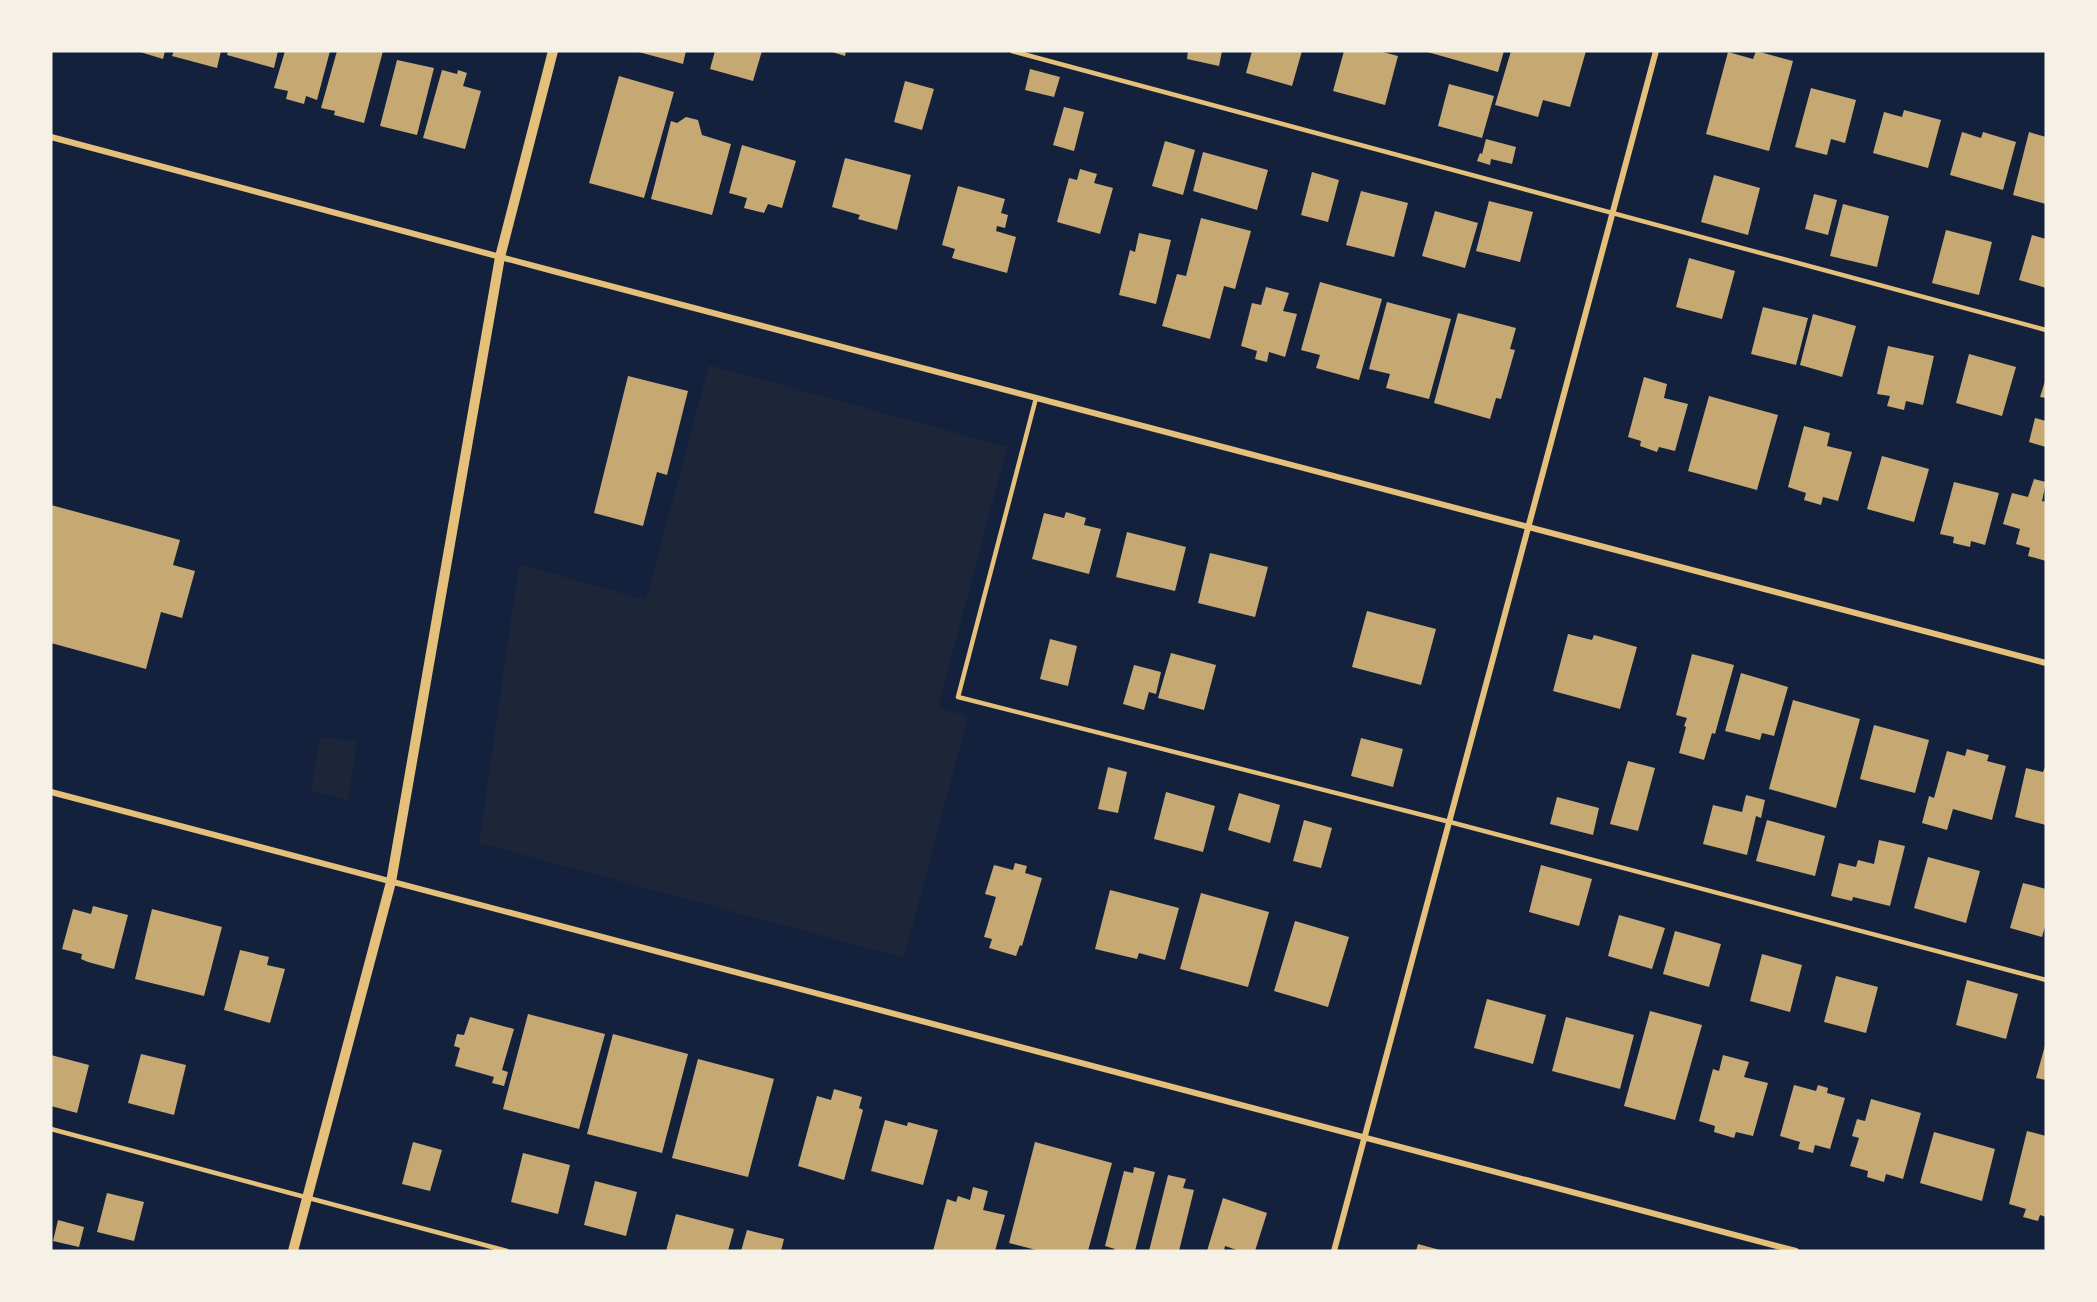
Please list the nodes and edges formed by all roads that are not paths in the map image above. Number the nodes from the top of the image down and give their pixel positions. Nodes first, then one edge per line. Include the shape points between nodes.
1 (553, 51) edge
2 (1012, 51) edge
3 (1656, 51) edge
4 (51, 137) edge
5 (1614, 214) junction
6 (500, 257) junction
7 (2046, 330) edge
8 (1036, 398) junction
9 (1528, 528) junction
10 (2046, 663) edge
11 (51, 792) edge
12 (1450, 822) junction
13 (391, 882) junction
14 (2046, 980) edge
15 (51, 1129) edge
16 (1365, 1137) junction
17 (308, 1197) junction
18 (293, 1251) edge
19 (507, 1251) edge
20 (1334, 1251) edge
21 (1796, 1251) edge

1 - 6 street
2 - 5 lane
3 - 5 street
4 - 6 street
5 - 7 lane
5 - 9 street
6 - 8 street
6 - 13 street
8 - 9 street
8 - 12 lane via 958,697
9 - 10 street
9 - 12 street
11 - 13 street
12 - 14 lane
12 - 16 street
13 - 16 street
13 - 17 street
15 - 17 lane
16 - 20 street
16 - 21 street
17 - 18 street
17 - 19 lane

